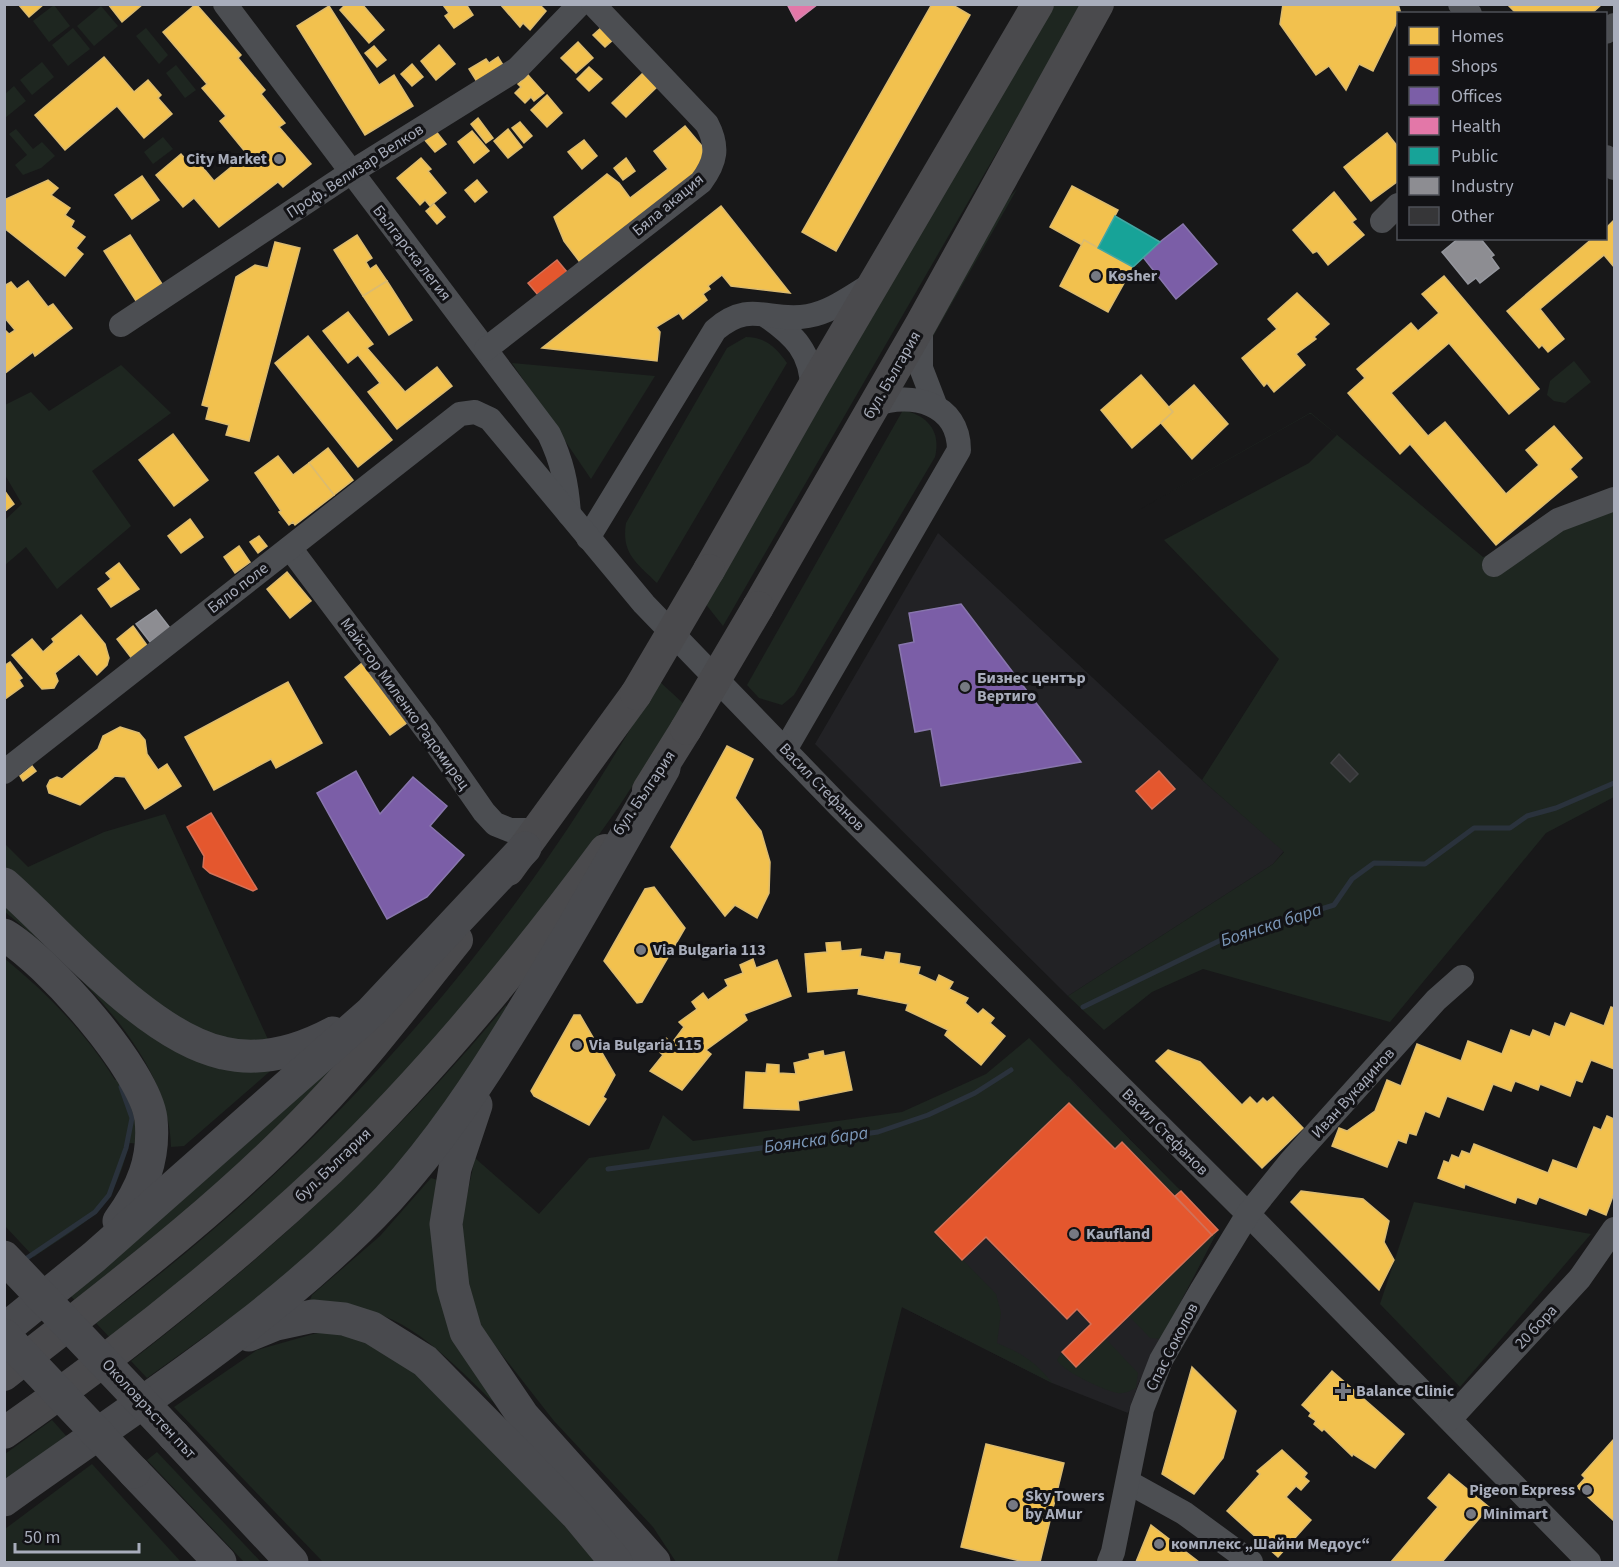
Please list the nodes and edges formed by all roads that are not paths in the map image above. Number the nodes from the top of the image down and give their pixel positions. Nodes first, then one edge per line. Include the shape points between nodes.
1 (225, 4) edge
2 (580, 4) edge
3 (593, 4) edge
4 (1038, 4) edge
5 (1098, 4) edge
6 (350, 173) junction
7 (874, 283) junction
8 (763, 314) junction
9 (921, 324) junction
10 (121, 326) dead end
11 (486, 349) junction
12 (812, 389) junction
13 (874, 405) junction
14 (936, 407) junction
15 (1614, 500) edge
16 (569, 514) junction
17 (588, 538) junction
18 (290, 548) junction
19 (1494, 565) dead end
20 (785, 750) junction
21 (664, 768) junction
22 (4, 772) edge
23 (531, 839) junction
24 (4, 884) edge
25 (4, 935) edge
26 (1462, 977) dead end
27 (371, 1012) junction
28 (491, 1062) junction
29 (1248, 1214) junction
30 (1611, 1241) edge
31 (4, 1257) edge
32 (94, 1257) junction
33 (38, 1302) junction
34 (4, 1320) edge
35 (4, 1330) edge
36 (4, 1335) edge
37 (214, 1350) junction
38 (4, 1375) edge
39 (1450, 1419) junction
40 (4, 1433) edge
41 (1128, 1482) junction
42 (4, 1500) edge
43 (220, 1563) edge
44 (292, 1563) edge
45 (616, 1563) edge
46 (654, 1563) edge
47 (1109, 1563) edge
48 (1251, 1563) edge
49 (1589, 1563) edge

1 - 6 street, Българска легия
2 - 6 street, Проф. Велизар Велков via 517,69
3 - 11 street, Бяла акация via 707,124 716,153 701,182
4 - 7 main road
5 - 9 main road, бул. България
6 - 10 street, Проф. Велизар Велков
6 - 11 street, Българска легия
7 - 8 street via 828,310 807,316
7 - 12 main road
8 - 12 street via 796,338 806,352
8 - 17 street via 733,316 715,330
9 - 13 main road, бул. България
9 - 14 street via 921,368
11 - 16 street, Българска легия via 549,434 562,461
12 - 23 main road, bridge via 636,694
13 - 14 street via 903,398
13 - 21 main road, бул. България, bridge
14 - 20 street via 955,426 959,442 956,458
15 - 19 street via 1558,520
16 - 17 street
16 - 18 street, Бяло поле via 490,419 475,412 460,414
17 - 20 street, Васил Стефанов via 644,604
18 - 22 street, Бяло поле
18 - 23 street, Майстор Миленко Радомирец via 484,812 495,824
20 - 29 street, Васил Стефанов
21 - 28 highway via 576,927
21 - 40 main road, бул. България via 586,875 481,1006 413,1085 330,1169 121,1350
23 - 27 highway
23 - 38 main road via 459,938 315,1110 218,1202
24 - 27 highway via 139,1008 182,1037 223,1053 268,1056 306,1047
25 - 32 highway via 31,955 108,1039 136,1080 151,1116 151,1155 138,1194
26 - 29 street, Иван Вукадинов via 1294,1157
27 - 32 highway
28 - 37 highway via 434,1145 389,1198 301,1282
28 - 46 highway via 461,1145 446,1224 453,1287 466,1332 523,1416
29 - 39 street, Васил Стефанов
29 - 41 street, Спас Соколов via 1154,1376 1142,1409
30 - 39 street, 20 бора
31 - 44 highway, Околовръстен път, bridge
32 - 33 highway
33 - 34 highway
33 - 35 highway
36 - 43 highway, bridge
37 - 42 highway
37 - 45 highway via 300,1317 344,1319 372,1328 425,1361 577,1515
39 - 49 street, Васил Стефанов
41 - 47 street, Спас Соколов
41 - 48 street via 1184,1513

